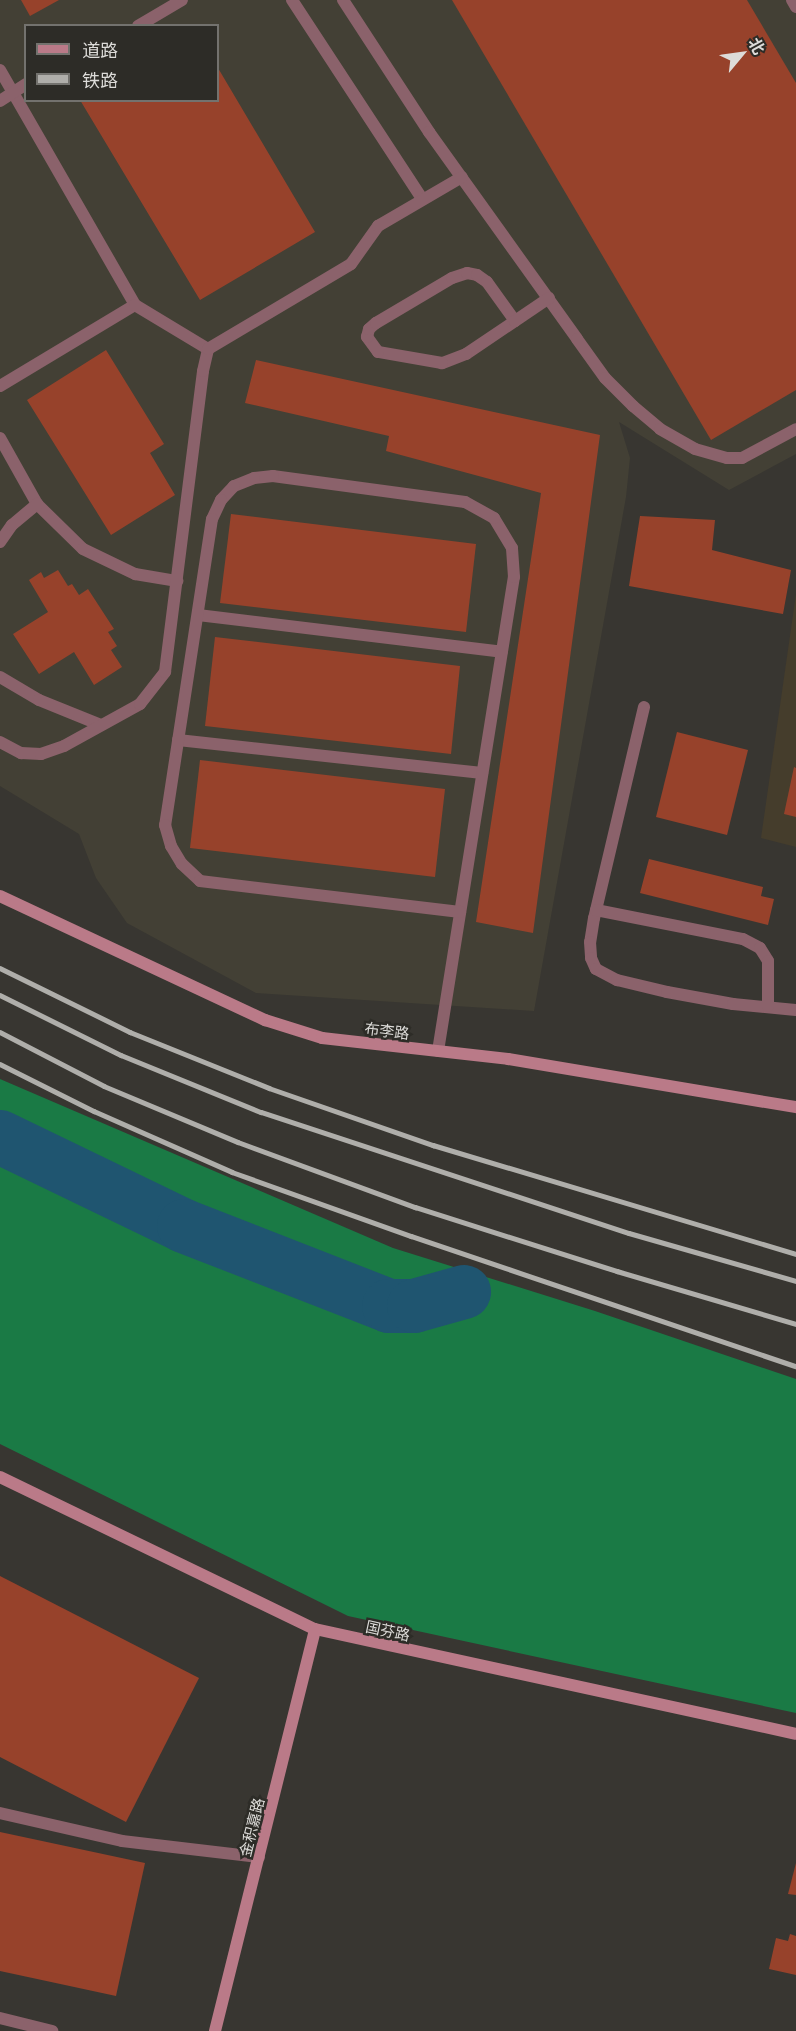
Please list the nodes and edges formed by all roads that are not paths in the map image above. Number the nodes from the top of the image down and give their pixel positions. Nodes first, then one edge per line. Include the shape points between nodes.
1 (182, 0) edge
2 (292, 0) edge
3 (343, 0) edge
4 (792, 0) edge
5 (796, 7) edge
6 (141, 24) edge
7 (0, 70) edge
8 (24, 85) edge
9 (12, 91) junction
10 (0, 102) edge
11 (462, 177) junction
12 (422, 199) junction
13 (549, 298) junction
14 (135, 304) junction
15 (515, 321) junction
16 (208, 349) junction
17 (0, 386) edge
18 (796, 429) edge
19 (0, 438) edge
20 (37, 504) junction
21 (0, 517) edge
22 (12, 525) junction
23 (0, 542) edge
24 (177, 581) junction
25 (198, 615) junction
26 (502, 652) junction
27 (0, 677) edge
28 (644, 707) dead end
29 (101, 725) junction
30 (178, 740) junction
31 (0, 742) edge
32 (482, 773) junction
33 (0, 896) edge
34 (596, 910) junction
35 (460, 912) junction
36 (768, 1006) junction
37 (796, 1010) edge
38 (438, 1051) junction
39 (796, 1107) edge
40 (0, 1478) edge
41 (315, 1629) junction
42 (796, 1734) edge
43 (0, 1813) edge
44 (259, 1857) junction
45 (0, 2018) edge
46 (52, 2031) edge
47 (215, 2031) edge

1 - 6 lane
2 - 12 lane
3 - 11 lane
4 - 5 lane
7 - 9 lane
8 - 9 lane
9 - 10 lane
9 - 14 lane
11 - 12 lane
11 - 13 lane
12 - 16 lane via 378,226 351,264
13 - 15 lane
13 - 18 lane via 605,378 660,429 695,450 742,458
14 - 16 lane
14 - 17 lane
15 - 15 lane via 487,282 467,273 376,323 367,337 378,352 442,363 454,361
16 - 24 lane
19 - 20 lane
20 - 22 lane
20 - 24 lane via 83,549 104,561 135,574
21 - 22 lane
22 - 23 lane
24 - 29 lane via 165,672 140,704
25 - 26 lane
25 - 26 lane via 213,519 221,500 234,486 273,476 465,502 494,518 512,548 514,577
25 - 30 lane
26 - 32 lane
27 - 29 lane via 39,700
28 - 34 lane
29 - 31 lane via 41,754 21,753
30 - 32 lane
30 - 35 lane via 165,825 182,864 200,881
32 - 35 lane
33 - 38 street, 布李路 via 265,1020 322,1038
34 - 36 lane via 743,939 760,948 768,961
34 - 36 lane via 591,958 596,969 605,975 667,992
35 - 38 lane
36 - 37 lane
38 - 39 street, 布李路
40 - 41 street, 国芬路
41 - 42 street, 国芬路
41 - 44 street, 金积嘉路
43 - 44 lane via 122,1841
44 - 47 street, 金积嘉路
45 - 46 lane

